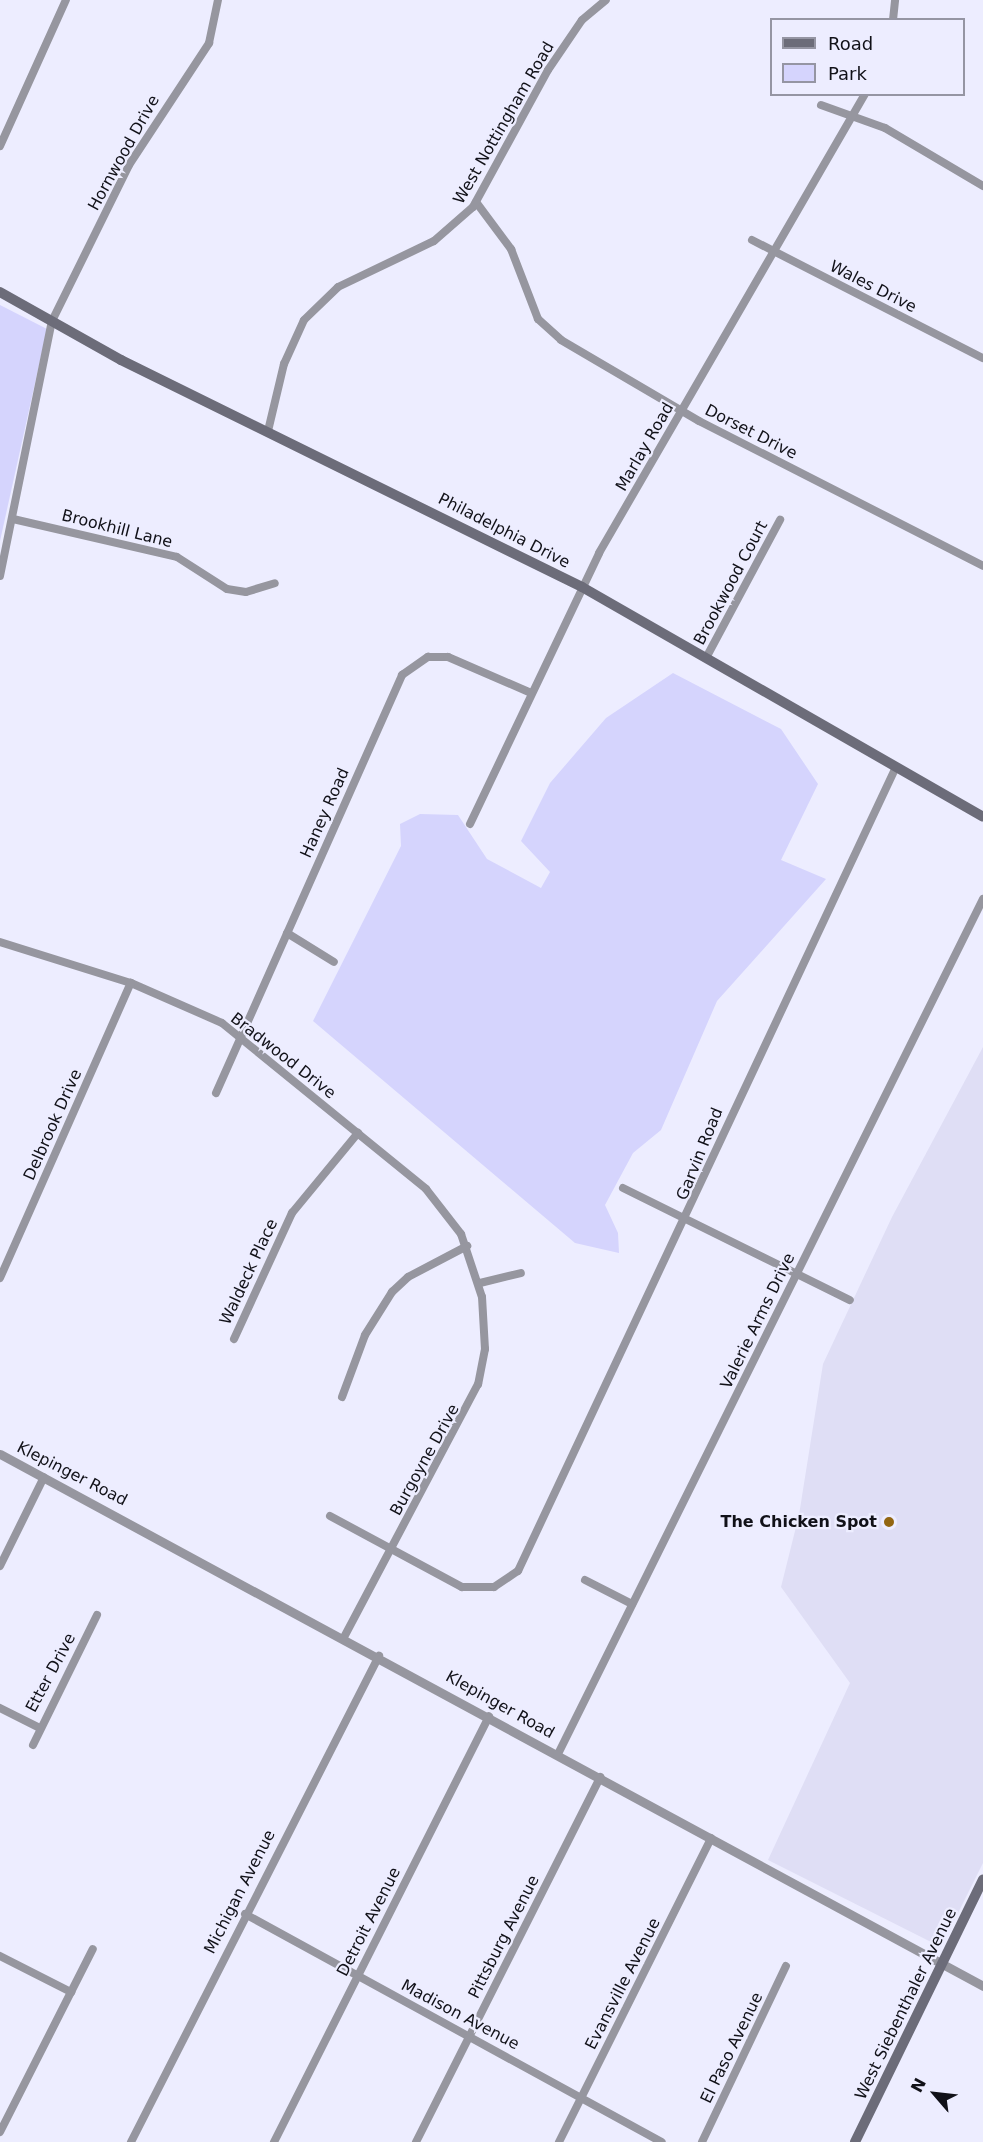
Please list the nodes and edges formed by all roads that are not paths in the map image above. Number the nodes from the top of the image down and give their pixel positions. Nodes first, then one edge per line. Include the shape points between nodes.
1 (66, 0) edge
2 (218, 0) edge
3 (606, 0) edge
4 (895, 0) edge
5 (893, 18) edge
6 (864, 96) edge
7 (821, 105) dead end
8 (855, 114) junction
9 (0, 147) edge
10 (983, 186) edge
11 (476, 202) junction
12 (752, 240) dead end
13 (775, 252) junction
14 (0, 292) edge
15 (52, 321) junction
16 (983, 358) edge
17 (681, 411) junction
18 (268, 431) junction
19 (13, 519) junction
20 (780, 520) dead end
21 (983, 566) edge
22 (0, 576) edge
23 (275, 583) dead end
24 (582, 587) junction
25 (706, 658) junction
26 (531, 693) junction
27 (896, 767) junction
28 (983, 817) edge
29 (470, 824) dead end
30 (983, 900) edge
31 (286, 933) junction
32 (0, 942) edge
33 (334, 962) dead end
34 (130, 983) junction
35 (241, 1036) junction
36 (216, 1093) dead end
37 (358, 1133) junction
38 (623, 1188) dead end
39 (688, 1220) junction
40 (467, 1246) junction
41 (521, 1273) dead end
42 (797, 1274) junction
43 (0, 1278) edge
44 (480, 1282) junction
45 (850, 1300) dead end
46 (234, 1339) dead end
47 (342, 1397) dead end
48 (0, 1454) edge
49 (44, 1477) junction
50 (330, 1516) dead end
51 (392, 1549) junction
52 (0, 1566) edge
53 (585, 1580) dead end
54 (632, 1604) junction
55 (98, 1615) dead end
56 (344, 1637) junction
57 (379, 1656) junction
58 (0, 1708) edge
59 (489, 1716) junction
60 (38, 1727) junction
61 (33, 1745) dead end
62 (558, 1754) junction
63 (600, 1777) junction
64 (711, 1838) junction
65 (983, 1880) edge
66 (245, 1914) junction
67 (93, 1949) dead end
68 (0, 1956) edge
69 (943, 1964) junction
70 (786, 1966) dead end
71 (357, 1975) junction
72 (983, 1986) edge
73 (71, 1992) junction
74 (470, 2035) junction
75 (581, 2097) junction
76 (0, 2132) edge
77 (131, 2142) edge
78 (274, 2142) edge
79 (416, 2142) edge
80 (559, 2142) edge
81 (662, 2142) edge
82 (702, 2142) edge
83 (855, 2142) edge

1 - 9 street
2 - 15 street, Hornwood Drive via 209,43 129,165
3 - 11 street, West Nottingham Road via 582,20 548,70
4 - 5 street
6 - 8 street, Marlay Road
7 - 8 street
8 - 10 street
8 - 13 street, Marlay Road
11 - 17 street, Dorset Drive via 512,249 531,308 548,330
11 - 18 street, West Nottingham Road via 434,241 346,282 315,307 290,346
12 - 13 street, Wales Drive
13 - 16 street, Wales Drive
13 - 17 street, Marlay Road
14 - 15 main road, Philadelphia Drive
15 - 18 main road, Philadelphia Drive
15 - 19 street, Hornwood Drive
17 - 21 street, Dorset Drive
17 - 24 street, Marlay Road
18 - 24 main road, Philadelphia Drive
19 - 22 street, Hornwood Drive
19 - 23 street, Brookhill Lane via 177,557 227,589 246,592
20 - 25 street, Brookwood Court
24 - 25 main road, Philadelphia Drive
24 - 26 street, Marlay Road
25 - 27 main road, Philadelphia Drive
26 - 29 street, Marlay Road
26 - 31 street, Haney Road via 448,657 428,657 408,668
27 - 28 main road, Philadelphia Drive
27 - 39 street, Garvin Road via 717,1140
30 - 42 street, Valerie Arms Drive
31 - 33 street
31 - 35 street, Haney Road
32 - 34 street, Bradwood Drive
34 - 35 street, Bradwood Drive
34 - 43 street, Delbrook Drive
35 - 36 street, Haney Road
35 - 37 street, Bradwood Drive
37 - 40 street, Bradwood Drive via 426,1189
37 - 46 street, Waldeck Place via 292,1213
38 - 39 street
39 - 42 street
39 - 51 street, Garvin Road via 529,1551 509,1580 477,1590
40 - 44 street, Bradwood Drive
40 - 47 street via 408,1277 392,1292 365,1335
41 - 44 street
42 - 45 street
42 - 54 street, Valerie Arms Drive
44 - 51 street, Burgoyne Drive via 486,1328 478,1384
48 - 49 street, Klepinger Road
49 - 52 street
49 - 56 street, Klepinger Road
50 - 51 street, Garvin Road
51 - 56 street, Burgoyne Drive
53 - 54 street
54 - 62 street, Valerie Arms Drive
55 - 60 street, Etter Drive
56 - 57 street, Klepinger Road
57 - 59 street, Klepinger Road
57 - 66 street, Michigan Avenue
58 - 60 street
59 - 62 street, Klepinger Road
59 - 71 street, Detroit Avenue
60 - 61 street, Etter Drive
62 - 63 street, Klepinger Road
63 - 64 street, Klepinger Road
63 - 74 street, Pittsburg Avenue
64 - 69 street, Klepinger Road
64 - 75 street, Evansville Avenue
65 - 69 main road, West Siebenthaler Avenue
66 - 71 street, Madison Avenue
66 - 77 street, Michigan Avenue
67 - 73 street
68 - 73 street
69 - 72 street, Klepinger Road
69 - 83 main road, West Siebenthaler Avenue
70 - 82 street, El Paso Avenue
71 - 74 street, Madison Avenue
71 - 78 street, Detroit Avenue
73 - 76 street
74 - 75 street, Madison Avenue
74 - 79 street, Pittsburg Avenue
75 - 80 street, Evansville Avenue
75 - 81 street, Madison Avenue

